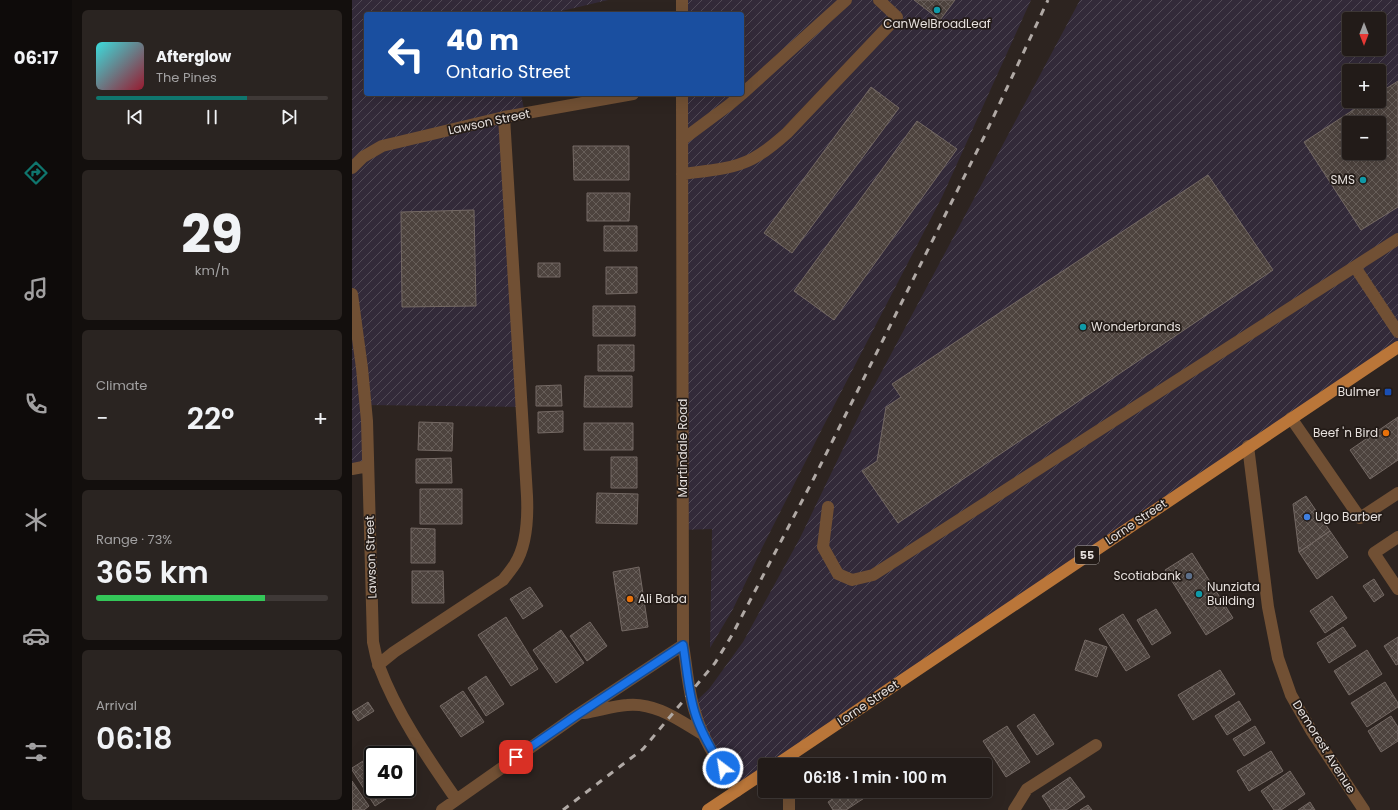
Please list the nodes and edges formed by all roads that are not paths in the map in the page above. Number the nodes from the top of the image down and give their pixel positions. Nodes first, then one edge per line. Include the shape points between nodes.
1 (682, 0) edge
2 (846, 0) edge
3 (879, 0) edge
4 (682, 12) edge
5 (744, 92) edge
6 (622, 96) edge
7 (682, 96) edge
8 (740, 96) edge
9 (504, 117) junction
10 (682, 140) junction
11 (352, 168) edge
12 (682, 174) junction
13 (1398, 239) edge
14 (1355, 267) junction
15 (352, 294) edge
16 (1398, 332) edge
17 (1398, 347) edge
18 (1291, 418) junction
19 (1248, 446) junction
20 (368, 466) junction
21 (352, 469) edge
22 (1398, 493) edge
23 (828, 508) dead end
24 (1398, 537) edge
25 (1398, 589) edge
26 (683, 645) junction
27 (378, 664) junction
28 (577, 715) junction
29 (704, 734) junction
30 (1096, 745) dead end
31 (786, 758) edge
32 (758, 777) edge
33 (736, 791) junction
34 (789, 798) edge
35 (456, 799) junction
36 (442, 810) edge
37 (708, 810) edge
38 (789, 810) edge
39 (1014, 810) edge
40 (1364, 810) edge

1 - 4 street
2 - 5 street
3 - 12 street via 897,17 787,133 751,160 729,167
6 - 9 street, Lawson Street
7 - 10 street, Martindale Road
8 - 10 street
9 - 11 street, Lawson Street via 382,146 363,157
9 - 27 street via 527,496 525,533 521,551 503,580
10 - 12 street, Martindale Road
12 - 26 street, Martindale Road
13 - 14 street
14 - 16 street
14 - 23 street via 873,575 852,580 838,574 824,547
15 - 20 street, Lawson Street via 367,421
17 - 18 main road, Lorne Street / 55
18 - 19 main road, Lorne Street / 55
18 - 22 street via 1360,518
19 - 31 main road, Lorne Street / 55
19 - 40 street, Demorest Avenue via 1268,607 1278,658 1291,695 1305,720
20 - 21 street
20 - 27 street, Lawson Street via 373,642
24 - 25 street via 1374,552
26 - 28 street
26 - 29 street, Martindale Road via 690,692
27 - 35 street, Lawson Street via 404,719
28 - 29 street via 627,705 644,705 658,709
28 - 35 street
29 - 33 street, Martindale Road
30 - 39 street via 1027,789
32 - 33 main road
33 - 37 main road
34 - 38 street
35 - 36 street

